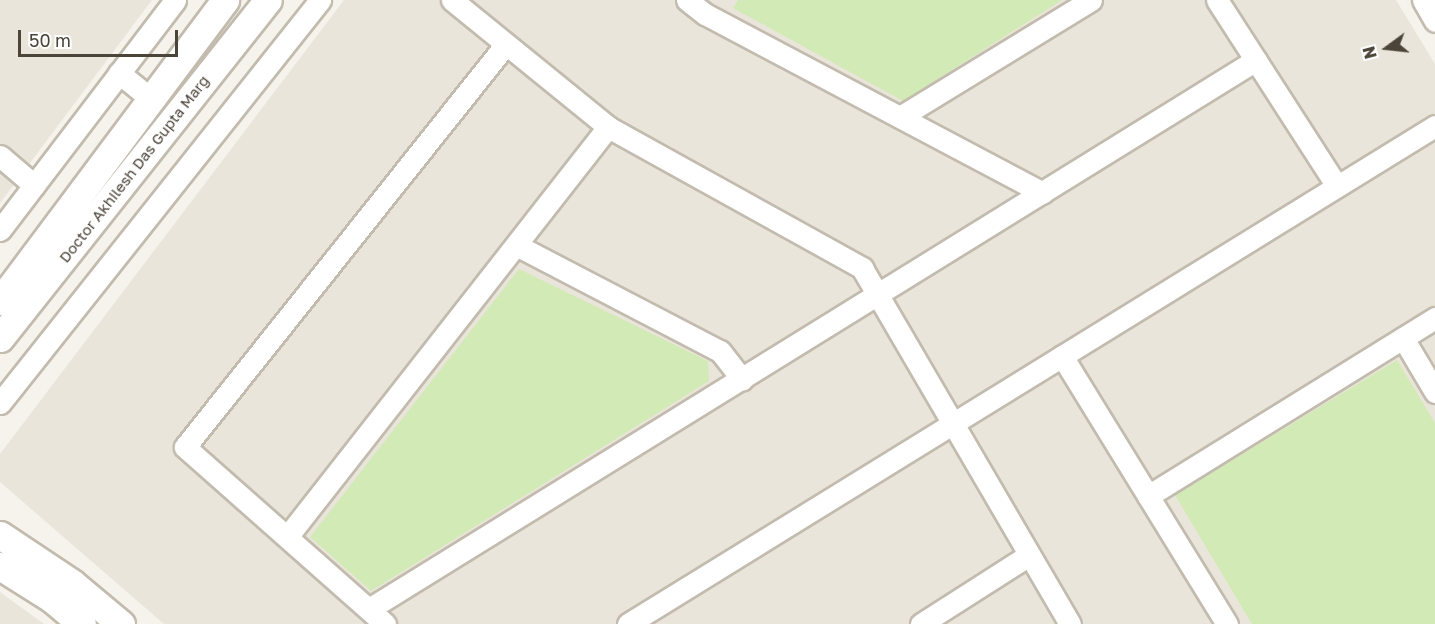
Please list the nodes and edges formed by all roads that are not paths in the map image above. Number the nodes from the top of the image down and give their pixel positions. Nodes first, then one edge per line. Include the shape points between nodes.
1 (175, 0) edge
2 (225, 0) edge
3 (268, 0) edge
4 (320, 0) edge
5 (452, 0) edge
6 (687, 0) edge
7 (1091, 0) edge
8 (1217, 0) edge
9 (1423, 0) edge
10 (709, 7) edge
11 (1435, 21) edge
12 (506, 44) junction
13 (1256, 60) junction
14 (119, 73) junction
15 (144, 107) junction
16 (900, 117) junction
17 (1435, 126) edge
18 (608, 128) junction
19 (162, 133) junction
20 (0, 156) edge
21 (34, 185) junction
22 (1337, 186) junction
23 (1043, 193) junction
24 (0, 230) edge
25 (516, 245) junction
26 (878, 295) junction
27 (0, 301) edge
28 (1435, 318) edge
29 (0, 338) edge
30 (1402, 338) junction
31 (1062, 356) junction
32 (742, 379) junction
33 (1435, 393) edge
34 (0, 404) edge
35 (952, 423) junction
36 (1148, 496) junction
37 (0, 535) edge
38 (287, 537) junction
39 (1029, 555) junction
40 (0, 566) edge
41 (369, 609) junction
42 (82, 624) edge
43 (121, 624) edge
44 (385, 624) edge
45 (628, 624) edge
46 (921, 624) edge
47 (1070, 624) edge
48 (1227, 624) edge

1 - 14 street
2 - 15 street, Doctor Akhilesh Das Gupta Marg
3 - 19 street, Doctor Akhilesh Das Gupta Marg
4 - 34 street
5 - 12 street
6 - 10 street
7 - 16 street
8 - 13 street
9 - 11 street
10 - 16 street
12 - 18 street
12 - 38 street via 185,447
13 - 22 street
13 - 23 street
14 - 15 street
14 - 21 street
15 - 19 street
15 - 27 street, Doctor Akhilesh Das Gupta Marg
16 - 23 street
17 - 22 street
18 - 25 street
18 - 26 street via 862,268
19 - 29 street, Doctor Akhilesh Das Gupta Marg
20 - 21 street
21 - 24 street
22 - 31 street
23 - 26 street
25 - 32 street via 720,351
25 - 38 street
26 - 32 street
26 - 35 street
28 - 30 street
30 - 33 street
30 - 36 street
31 - 35 street
31 - 36 street
32 - 41 street
35 - 39 street
35 - 45 street
36 - 48 street
37 - 43 street via 72,583
38 - 41 street
39 - 46 street
39 - 47 street
40 - 42 street via 52,599
41 - 44 street

